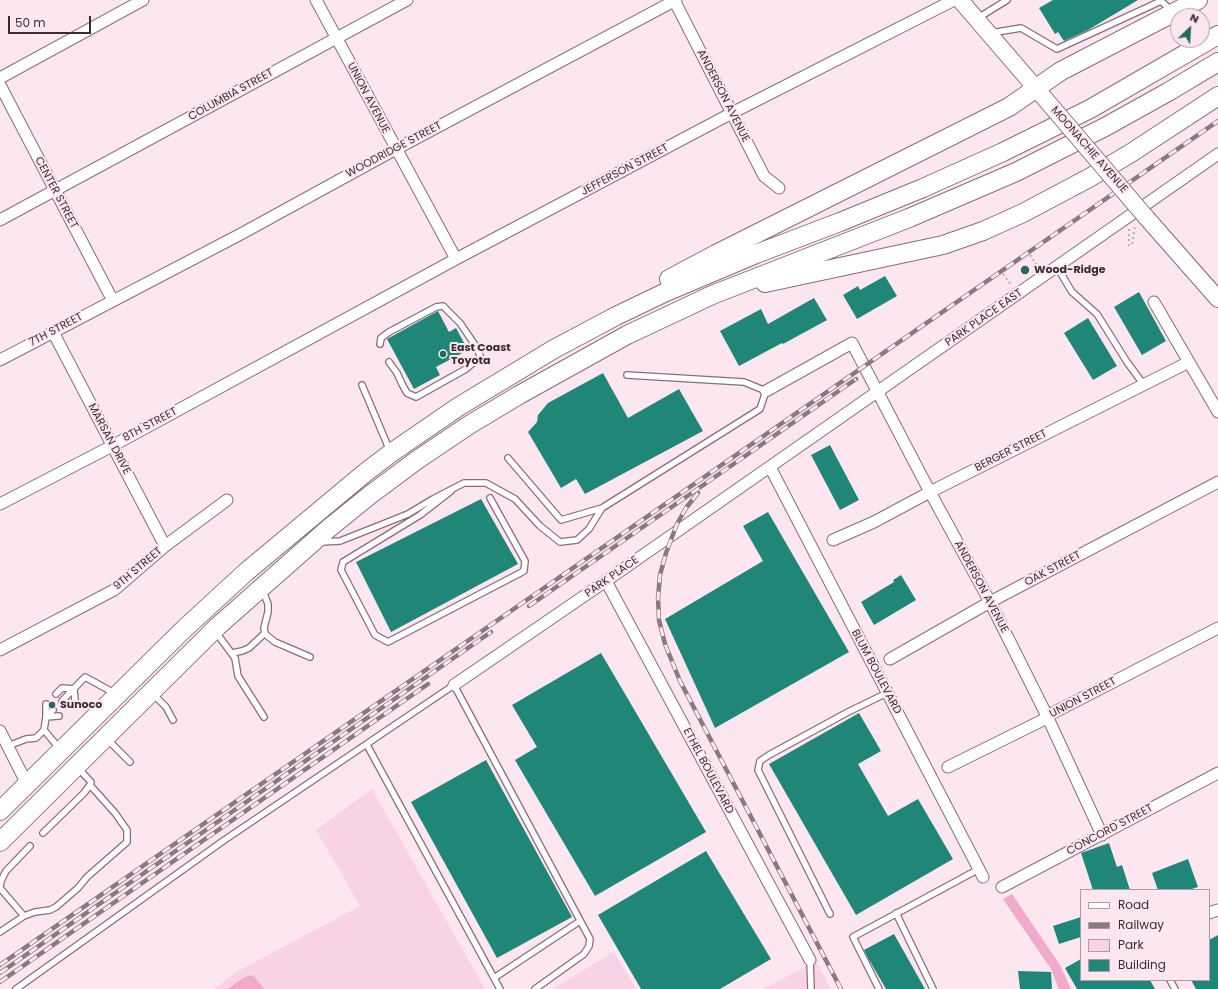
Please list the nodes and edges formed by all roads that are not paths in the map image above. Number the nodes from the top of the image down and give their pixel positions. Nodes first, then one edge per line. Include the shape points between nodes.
1 (143, 0) edge
2 (316, 0) edge
3 (407, 0) edge
4 (675, 0) edge
5 (954, 0) edge
6 (960, 0) edge
7 (1007, 0) edge
8 (1198, 0) edge
9 (1183, 8) edge
10 (1170, 9) edge
11 (1170, 15) edge
12 (976, 19) junction
13 (989, 33) junction
14 (1218, 35) edge
15 (336, 38) junction
16 (1218, 62) edge
17 (0, 78) edge
18 (0, 85) edge
19 (1036, 88) junction
20 (1218, 96) edge
21 (732, 113) junction
22 (396, 149) junction
23 (1218, 154) edge
24 (1105, 169) junction
25 (779, 188) dead end
26 (55, 191) junction
27 (0, 220) edge
28 (456, 259) junction
29 (1057, 267) junction
30 (712, 295) junction
31 (1218, 299) edge
32 (113, 301) junction
33 (1154, 302) dead end
34 (53, 332) junction
35 (299, 344) joint
36 (380, 344) dead end
37 (554, 349) junction
38 (0, 360) edge
39 (389, 362) dead end
40 (1189, 362) junction
41 (627, 375) dead end
42 (362, 385) dead end
43 (1144, 385) junction
44 (766, 391) junction
45 (877, 392) junction
46 (1218, 412) edge
47 (112, 446) junction
48 (391, 453) junction
49 (508, 458) dead end
50 (770, 467) junction
51 (1218, 482) edge
52 (451, 491) junction
53 (930, 492) junction
54 (490, 498) dead end
55 (227, 500) dead end
56 (0, 504) edge
57 (602, 508) junction
58 (833, 540) dead end
59 (312, 543) junction
60 (165, 546) junction
61 (606, 581) junction
62 (261, 587) junction
63 (990, 602) junction
64 (1218, 628) edge
65 (214, 630) junction
66 (265, 633) junction
67 (0, 650) edge
68 (232, 653) junction
69 (310, 656) dead end
70 (890, 659) dead end
71 (454, 684) junction
72 (74, 689) junction
73 (151, 692) junction
74 (887, 693) junction
75 (56, 694) dead end
76 (118, 695) junction
77 (62, 701) dead end
78 (75, 701) dead end
79 (46, 704) dead end
80 (53, 710) dead end
81 (59, 716) dead end
82 (1048, 716) junction
83 (46, 717) junction
84 (264, 717) dead end
85 (173, 720) dead end
86 (44, 730) junction
87 (0, 732) edge
88 (106, 737) junction
89 (367, 744) junction
90 (8, 746) junction
91 (61, 750) junction
92 (130, 762) dead end
93 (76, 767) junction
94 (948, 767) dead end
95 (1218, 772) edge
96 (27, 784) junction
97 (90, 785) junction
98 (0, 811) edge
99 (43, 834) dead end
100 (1102, 835) junction
101 (0, 842) edge
102 (30, 846) dead end
103 (981, 873) joint
104 (1002, 887) dead end
105 (0, 888) edge
106 (896, 913) junction
107 (830, 914) dead end
108 (24, 916) junction
109 (580, 921) junction
110 (0, 932) edge
111 (810, 960) joint
112 (494, 978) junction
113 (16, 989) edge
114 (500, 989) edge
115 (535, 989) edge
116 (811, 989) edge
117 (879, 989) edge
118 (933, 989) edge

1 - 17 street
2 - 15 street, UNION AVENUE
3 - 15 street, COLUMBIA STREET
4 - 21 street, ANDERSON AVENUE
4 - 22 street, WOODRIDGE STREET
5 - 21 street, JEFFERSON STREET
6 - 12 main road, MOONACHIE AVENUE
7 - 12 lane
8 - 9 highway
10 - 13 lane via 1161,1 1057,49 1021,28
11 - 19 highway via 1061,71
12 - 13 main road, MOONACHIE AVENUE
13 - 19 main road, MOONACHIE AVENUE
14 - 37 highway via 1090,109 1003,152 923,188 666,292
15 - 22 street, UNION AVENUE
15 - 26 street, COLUMBIA STREET
16 - 30 highway via 1105,128 1016,172 909,218
18 - 26 street, CENTER STREET
19 - 24 main road, MOONACHIE AVENUE, bridge
19 - 37 highway via 1008,107 662,283
20 - 24 highway
21 - 25 street, ANDERSON AVENUE via 764,176
21 - 28 street, JEFFERSON STREET
22 - 28 street, UNION AVENUE
22 - 32 street, WOODRIDGE STREET
23 - 29 street, PARK PLACE EAST
24 - 30 highway via 1023,213 961,240
24 - 31 main road, MOONACHIE AVENUE, bridge via 1140,221
26 - 27 street, COLUMBIA STREET
26 - 32 street, CENTER STREET
28 - 35 street, JEFFERSON STREET
29 - 43 lane via 1072,292 1097,314
29 - 45 street, PARK PLACE EAST
30 - 59 highway via 627,334 469,425 370,495
32 - 34 street, 7TH STREET
33 - 40 street
34 - 38 street, 7TH STREET
34 - 47 street, MARSAN DRIVE
35 - 47 street, 8TH STREET
36 - 39 lane via 381,338 389,332 436,307 443,306 460,323 480,355 466,369 416,397 407,393
37 - 48 highway via 458,407
40 - 43 street, BERGER STREET
40 - 46 street
41 - 44 lane via 744,382
42 - 48 lane
43 - 53 street, BERGER STREET
44 - 45 street, ANDERSON AVENUE via 852,343
44 - 57 lane via 760,409
45 - 50 street, PARK PLACE EAST
45 - 53 street, ANDERSON AVENUE
47 - 56 street, 8TH STREET
47 - 60 street, MARSAN DRIVE
48 - 76 highway via 246,572
49 - 57 lane via 560,520
50 - 61 street, PARK PLACE
50 - 74 street, BLUM BOULEVARD
51 - 63 street, OAK STREET
52 - 54 lane via 420,515 343,562 341,570 375,635 388,642 524,571 524,561
52 - 57 lane via 464,483 486,483 515,499 540,526 560,542 577,540 589,529
52 - 59 lane via 408,514 359,534 340,541
53 - 58 street, BERGER STREET via 874,522
53 - 63 street, ANDERSON AVENUE
55 - 60 street, 9TH STREET
59 - 62 highway
60 - 67 street, 9TH STREET via 114,590
61 - 71 street, PARK PLACE
61 - 111 street, ETHEL BOULEVARD
62 - 65 highway
62 - 66 lane via 268,604
63 - 70 street, OAK STREET
63 - 82 street, ANDERSON AVENUE
64 - 82 street, UNION STREET
65 - 68 lane
65 - 73 highway
66 - 68 lane via 249,648
66 - 69 lane via 275,642
68 - 84 lane via 238,676
71 - 89 lane
71 - 109 lane
72 - 75 lane via 62,688
72 - 76 lane via 85,677
72 - 77 lane
72 - 78 lane
73 - 85 lane via 166,707
73 - 88 highway
74 - 103 street, BLUM BOULEVARD
74 - 107 lane via 760,761 758,770
76 - 91 highway
79 - 83 lane
80 - 83 lane
81 - 83 lane
82 - 94 street, UNION STREET
82 - 100 street, ANDERSON AVENUE
83 - 86 lane
86 - 90 lane via 36,738
86 - 91 lane
87 - 90 street
88 - 92 lane
88 - 93 highway
89 - 112 lane
89 - 113 lane via 223,841
90 - 96 street
91 - 96 highway
93 - 97 lane
93 - 101 highway
95 - 100 street, CONCORD STREET
96 - 98 highway
97 - 99 lane
97 - 108 lane via 127,830 127,842 56,907
100 - 104 street, CONCORD STREET
102 - 105 lane via 6,871
103 - 106 lane
105 - 108 lane
106 - 117 lane via 853,937
106 - 118 lane
108 - 110 lane
109 - 112 lane
109 - 115 lane via 590,939 584,954
111 - 116 lane
112 - 114 lane

